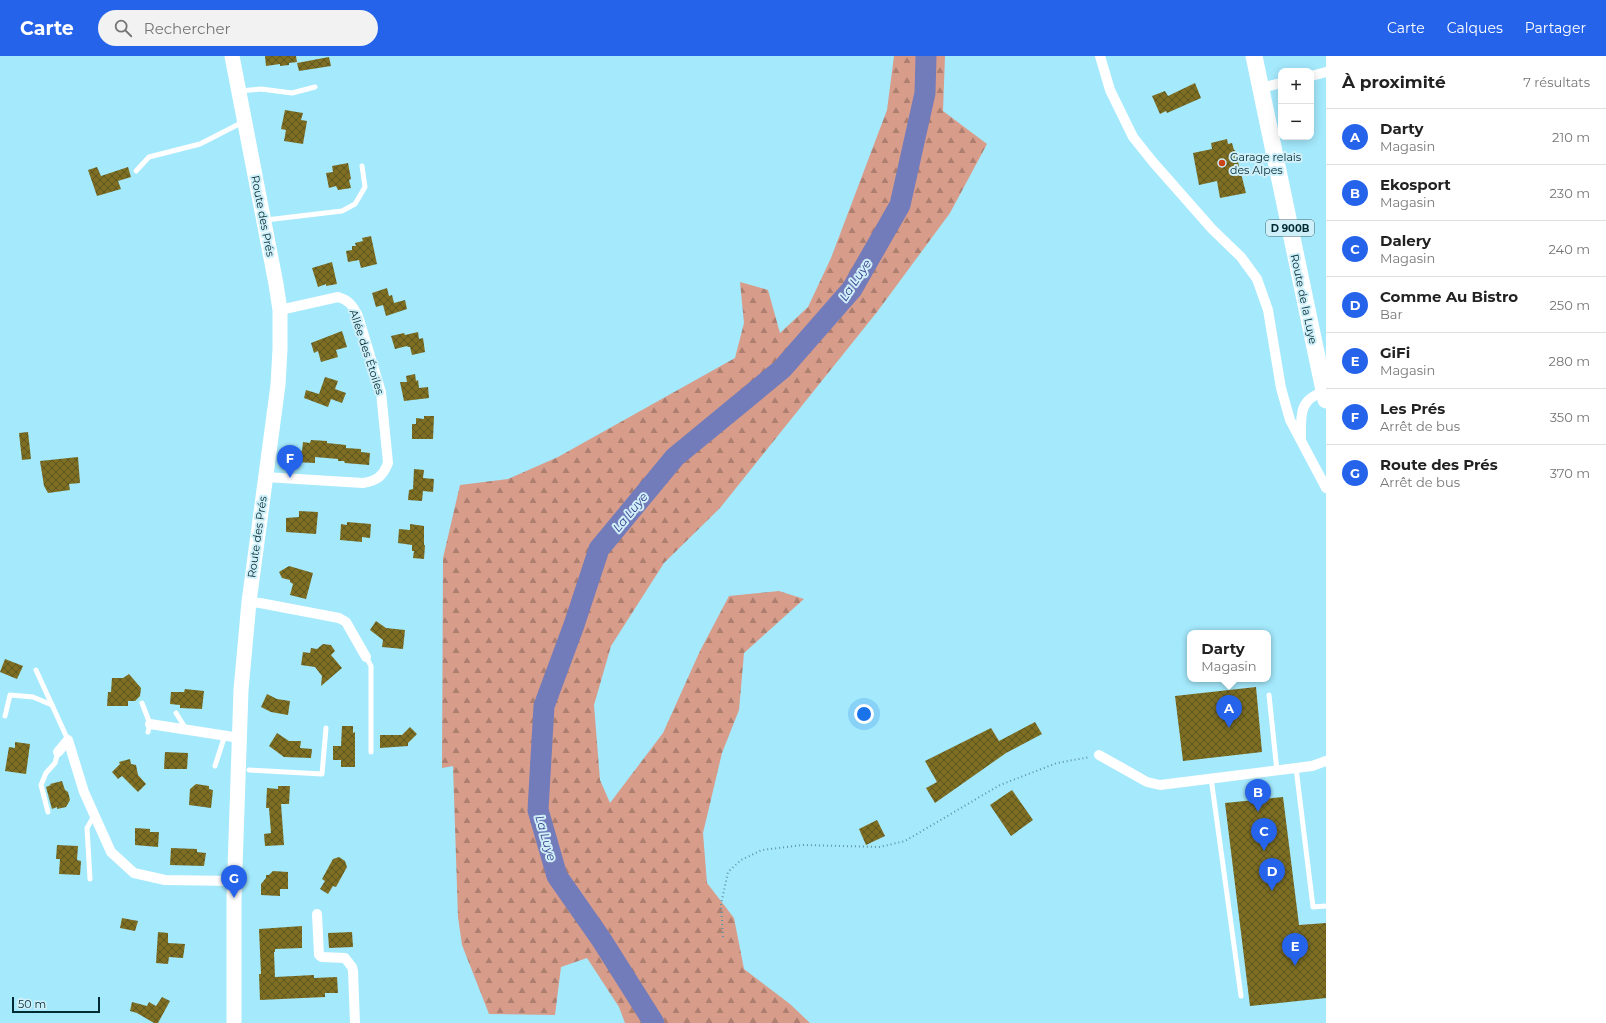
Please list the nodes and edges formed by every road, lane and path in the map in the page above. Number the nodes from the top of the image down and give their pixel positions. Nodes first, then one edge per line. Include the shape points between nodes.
1 (232, 56) edge
2 (1100, 56) edge
3 (1254, 56) edge
4 (1326, 72) edge
5 (1314, 75) edge
6 (1278, 84) edge
7 (315, 87) dead end
8 (1261, 88) junction
9 (238, 92) junction
10 (244, 121) junction
11 (362, 166) dead end
12 (136, 171) dead end
13 (264, 220) junction
14 (280, 310) junction
15 (1325, 396) edge
16 (1302, 443) junction
17 (265, 476) junction
18 (1326, 488) edge
19 (249, 602) junction
20 (366, 657) joint
21 (36, 670) dead end
22 (1269, 695) dead end
23 (142, 703) dead end
24 (52, 705) junction
25 (176, 713) dead end
26 (5, 716) dead end
27 (149, 728) joint
28 (326, 728) dead end
29 (187, 730) junction
30 (225, 735) junction
31 (240, 738) junction
32 (68, 740) junction
33 (58, 752) joint
34 (372, 752) dead end
35 (1099, 755) joint
36 (1326, 761) edge
37 (215, 766) dead end
38 (1296, 768) junction
39 (249, 770) dead end
40 (1277, 770) junction
41 (1211, 778) junction
42 (48, 812) dead end
43 (94, 815) junction
44 (90, 879) dead end
45 (234, 881) junction
46 (1326, 906) edge
47 (317, 914) dead end
48 (723, 937) dead end
49 (1242, 996) dead end
50 (234, 1023) edge
51 (355, 1023) edge

1 - 9 street, Route des Prés
2 - 16 street via 1110,90 1133,137 1212,229 1241,257 1257,279 1268,310 1288,414
3 - 8 main road, Route de la Luye / D 900B
4 - 5 street
6 - 8 street
7 - 9 lane via 292,93 261,89
8 - 15 main road, Route de la Luye / D 900B
9 - 10 street, Route des Prés
10 - 12 lane via 200,144 149,157
10 - 13 street, Route des Prés
11 - 13 lane via 365,187 355,204 342,211
13 - 14 street, Route des Prés
14 - 17 street, Route des Prés via 278,385
14 - 17 street, Allée des Étoiles via 338,297 347,300 353,306 381,392 388,463 379,478 363,483
15 - 16 street via 1311,397 1303,408
16 - 18 street
17 - 19 street, Route des Prés
19 - 20 street via 340,618 346,622
19 - 31 street, Route des Prés via 244,642
20 - 34 lane via 371,666
21 - 24 lane
22 - 40 lane
23 - 27 lane
24 - 26 lane via 33,697 10,695
24 - 32 lane
25 - 29 lane
27 - 29 street
28 - 39 lane via 322,774
29 - 30 street
30 - 31 street
30 - 37 lane
31 - 45 street, Route des Prés
32 - 33 street
32 - 43 street
33 - 42 lane via 55,763 46,773 41,785
35 - 41 street via 1147,782 1160,785
35 - 48 path via 1057,763 1000,785 905,841 880,847 796,846 762,850 741,860 728,872 721,904
36 - 38 street
38 - 40 street
38 - 46 lane via 1312,907
40 - 41 street
41 - 49 lane
43 - 44 lane via 87,828
43 - 45 street via 111,852 134,873 165,880
45 - 50 street, Route des Prés
47 - 51 street via 319,955 345,958 352,967

